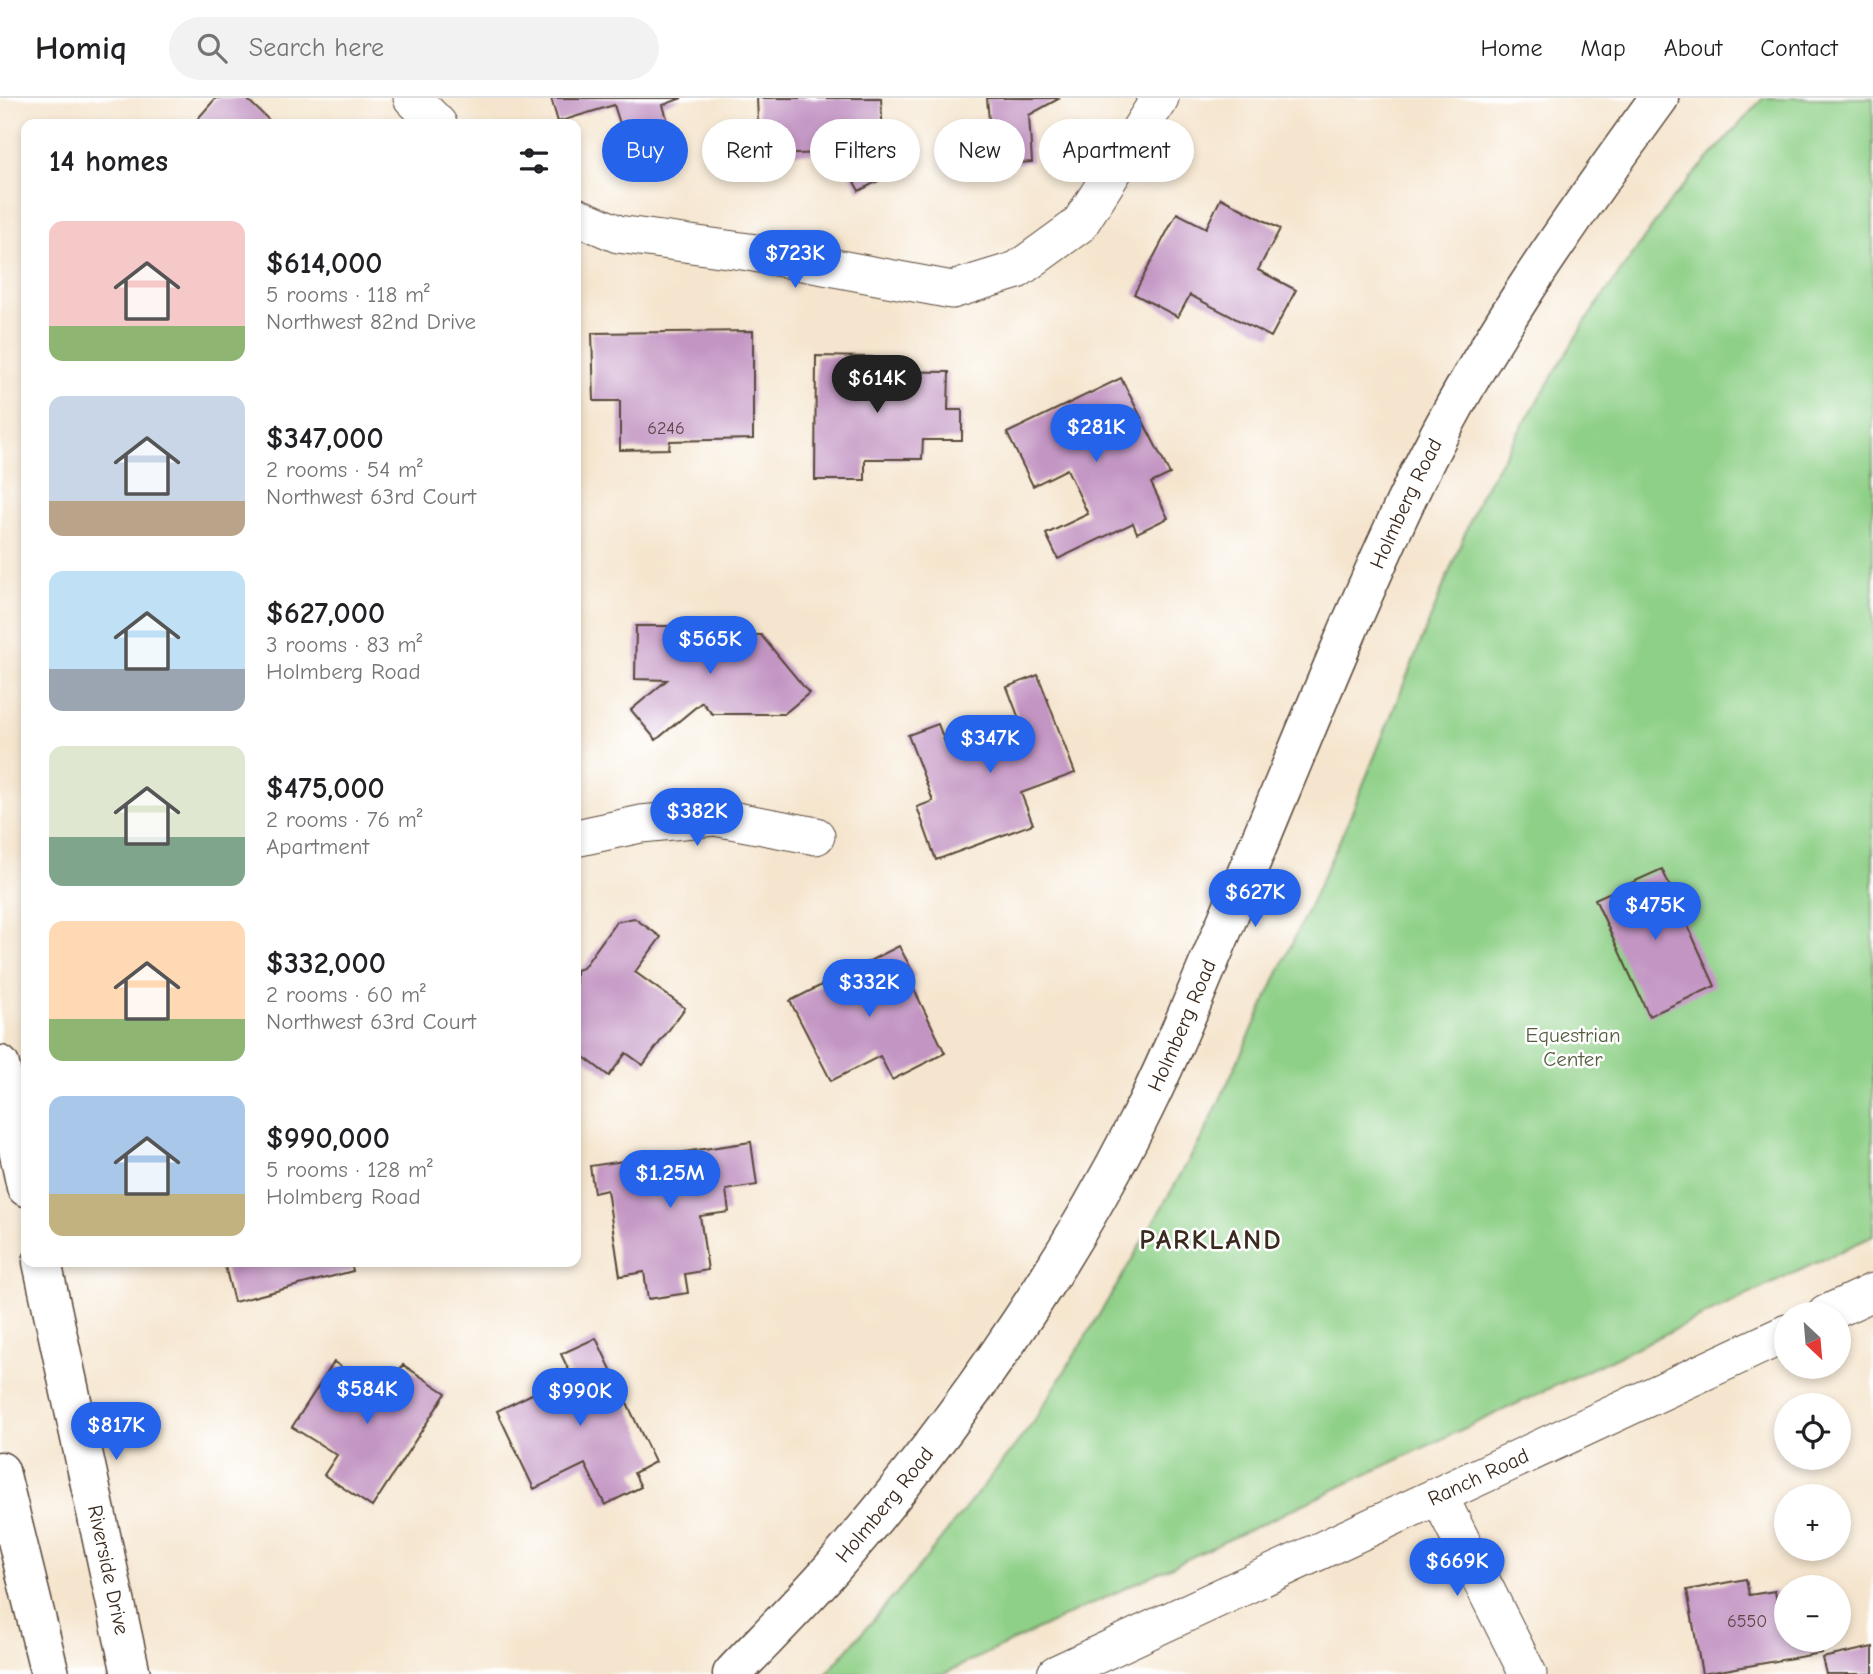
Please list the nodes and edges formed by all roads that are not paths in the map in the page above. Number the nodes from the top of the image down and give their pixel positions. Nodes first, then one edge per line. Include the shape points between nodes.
1 (412, 98) edge
2 (1160, 98) edge
3 (1659, 98) edge
4 (433, 119) edge
5 (581, 218) edge
6 (816, 836) dead end
7 (581, 837) edge
8 (0, 1065) edge
9 (21, 1164) edge
10 (43, 1267) edge
11 (1873, 1292) edge
12 (1852, 1302) edge
13 (1774, 1339) edge
14 (0, 1471) edge
15 (1439, 1496) junction
16 (50, 1674) edge
17 (131, 1674) edge
18 (732, 1674) edge
19 (1056, 1674) edge
20 (1528, 1674) edge

1 - 4 street
2 - 5 street via 1079,225 1017,270 952,289 749,252 618,234
3 - 18 street, Holmberg Road via 1520,299 1466,387 1406,500 1178,1034 1136,1126 1092,1203 1037,1295 913,1469 838,1561
6 - 7 street via 715,817 641,824
8 - 9 street
10 - 17 street, Riverside Drive
11 - 12 street
13 - 15 street, Ranch Road
14 - 16 street
15 - 19 street, Ranch Road
15 - 20 street

